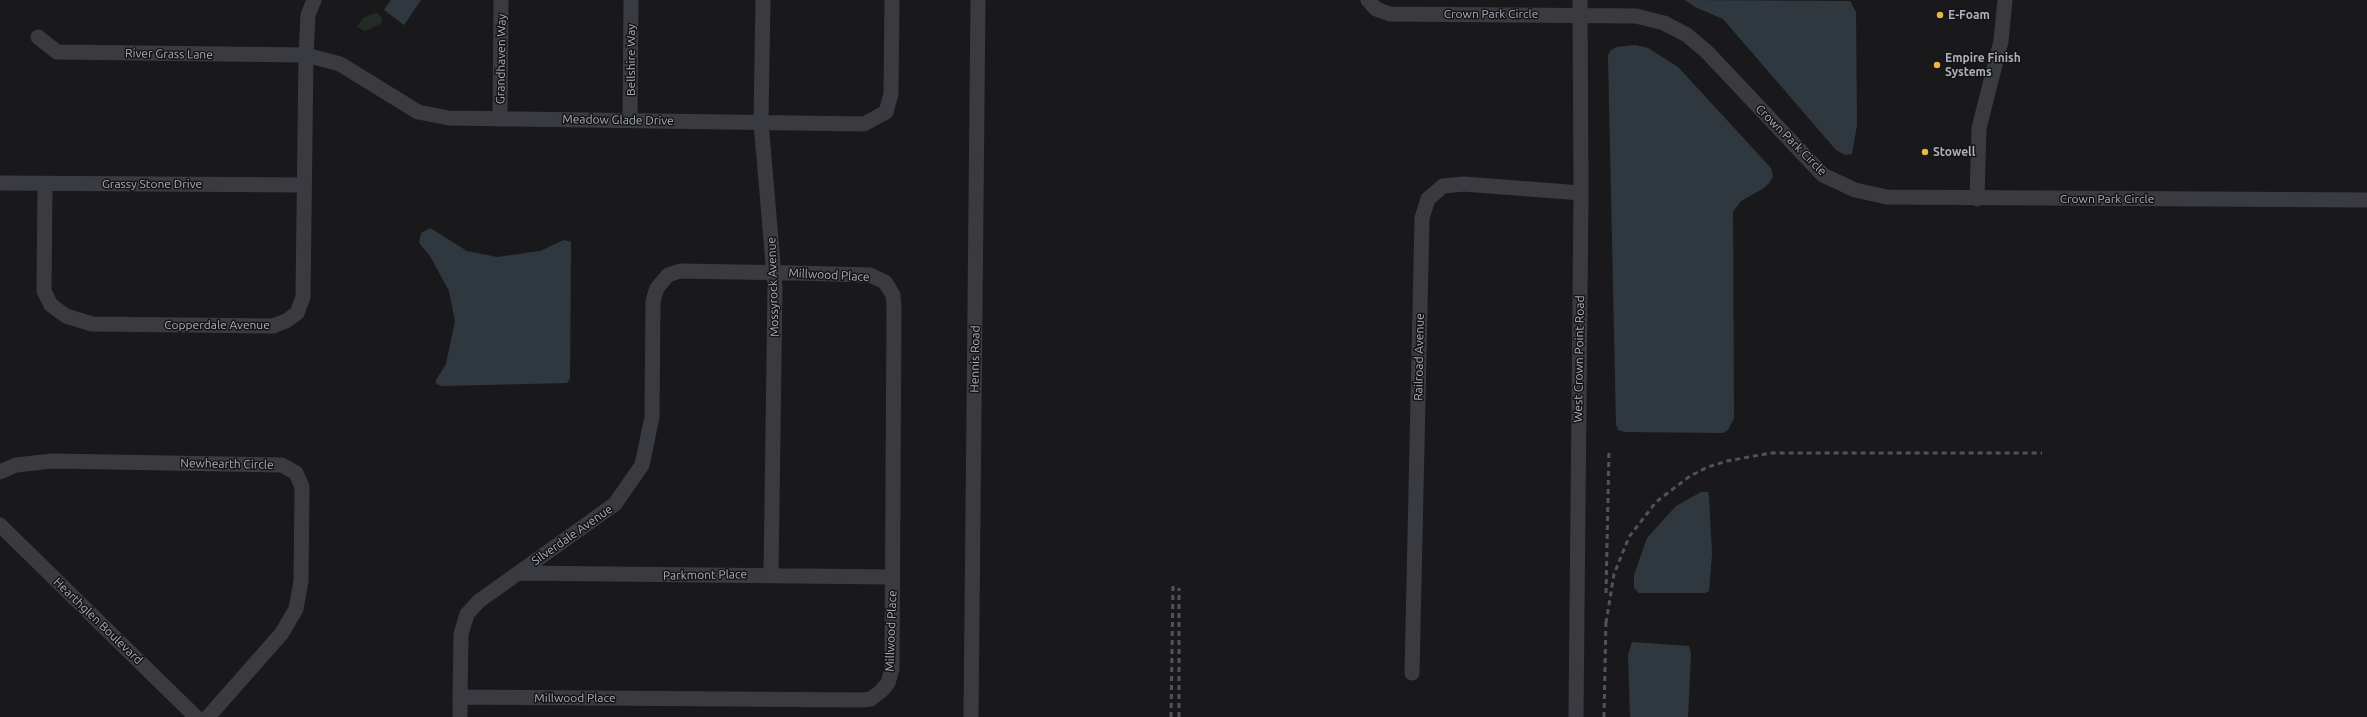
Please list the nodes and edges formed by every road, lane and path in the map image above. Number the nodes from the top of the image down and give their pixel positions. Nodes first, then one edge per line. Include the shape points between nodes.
1 (314, 0) edge
2 (501, 0) edge
3 (631, 0) edge
4 (763, 0) edge
5 (892, 0) edge
6 (978, 0) edge
7 (1368, 0) edge
8 (2005, 0) edge
9 (1580, 7) edge
10 (38, 37) dead end
11 (306, 55) junction
12 (500, 119) junction
13 (630, 120) junction
14 (762, 122) junction
15 (0, 183) edge
16 (45, 184) junction
17 (304, 185) junction
18 (1581, 193) junction
19 (1977, 199) junction
20 (2367, 200) edge
21 (774, 272) junction
22 (0, 472) edge
23 (0, 525) edge
24 (518, 573) junction
25 (771, 575) junction
26 (892, 577) junction
27 (1412, 673) dead end
28 (460, 697) junction
29 (196, 717) edge
30 (208, 717) edge
31 (460, 717) edge
32 (971, 717) edge
33 (1576, 717) edge

1 - 11 street via 308,15
2 - 12 street, Grandhaven Way
3 - 13 street, Bellshire Way
4 - 14 street, Mossyrock Avenue
5 - 14 street, Meadow Glade Drive via 891,94 886,112 864,124
6 - 32 street, Hennis Road
7 - 9 street, Crown Park Circle via 1376,9 1390,14
8 - 19 street via 2001,41 1979,128
9 - 18 street, West Crown Point Road
9 - 19 street, Crown Park Circle via 1664,22 1688,35 1823,175 1855,190 1887,197
10 - 11 street, River Grass Lane via 57,52
11 - 12 street, Meadow Glade Drive via 340,64 418,112 449,118
11 - 17 street, Copperdale Avenue
12 - 13 street, Meadow Glade Drive
13 - 14 street, Meadow Glade Drive
14 - 21 street, Mossyrock Avenue
15 - 16 street, Grassy Stone Drive
16 - 17 street, Grassy Stone Drive
16 - 17 street, Copperdale Avenue via 44,291 50,305 66,316 92,324 274,326 286,322 297,314 303,297
18 - 27 street, Railroad Avenue via 1464,184 1443,186 1428,198 1422,218
18 - 33 street, West Crown Point Road
19 - 20 street, Crown Park Circle
21 - 24 street, Silverdale Avenue via 680,271 668,275 657,288 653,301 652,417 642,465 615,504
21 - 25 street, Mossyrock Avenue
21 - 26 street, Millwood Place via 870,275 885,282 892,295
22 - 30 street, Newhearth Circle via 16,465 52,461 282,465 296,473 302,487 302,581 296,609 282,633
23 - 29 street, Hearthglen Boulevard
24 - 25 street, Parkmont Place
24 - 28 street, Silverdale Avenue via 478,601 467,614 461,634
25 - 26 street, Parkmont Place
26 - 28 street, Millwood Place via 892,668 888,683 871,698 862,700
28 - 31 street, Silverdale Avenue

